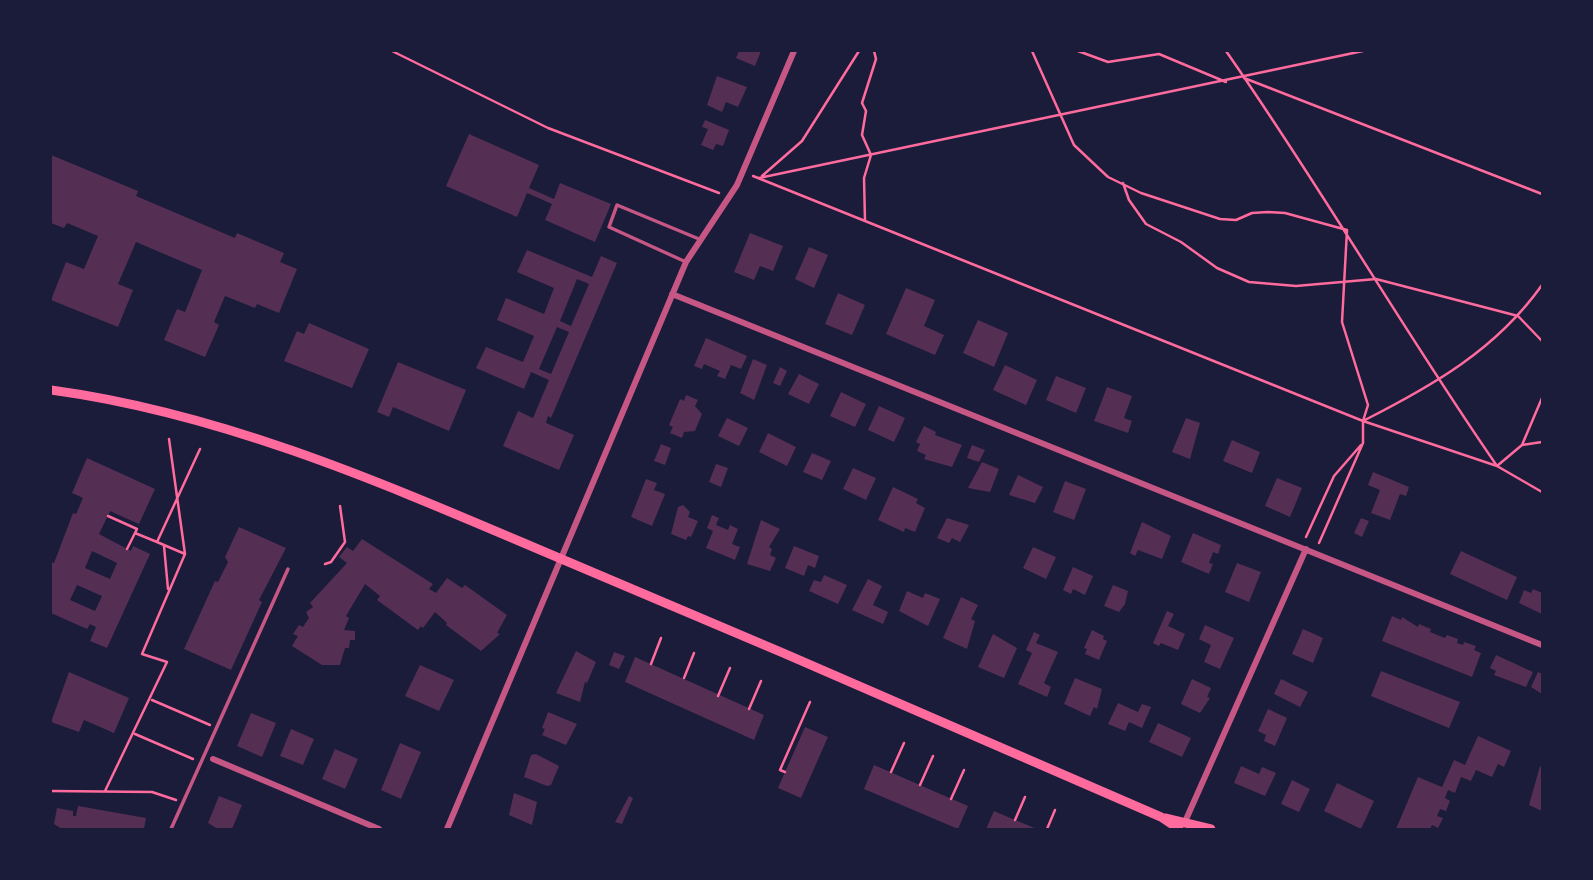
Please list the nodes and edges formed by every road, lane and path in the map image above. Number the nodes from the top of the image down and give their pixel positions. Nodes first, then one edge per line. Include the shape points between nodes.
1 (392, 51) edge
2 (794, 51) edge
3 (859, 51) edge
4 (874, 51) edge
5 (1032, 51) edge
6 (1078, 51) edge
7 (1226, 51) edge
8 (1363, 51) edge
9 (1244, 78) junction
10 (1226, 82) junction
11 (1060, 116) junction
12 (871, 155) junction
13 (743, 173) junction
14 (759, 178) junction
15 (1123, 184) junction
16 (1542, 194) edge
17 (730, 197) junction
18 (865, 221) junction
19 (1347, 230) junction
20 (699, 239) junction
21 (686, 262) junction
22 (1376, 279) junction
23 (1344, 280) junction
24 (1542, 285) edge
25 (672, 294) junction
26 (1518, 316) junction
27 (1542, 341) edge
28 (1439, 382) junction
29 (51, 390) edge
30 (1542, 398) edge
31 (1363, 421) junction
32 (169, 439) dead end
33 (1542, 442) edge
34 (1363, 443) junction
35 (1522, 445) junction
36 (200, 449) dead end
37 (1497, 466) junction
38 (1542, 492) edge
39 (177, 498) junction
40 (340, 506) dead end
41 (108, 516) dead end
42 (135, 533) junction
43 (1306, 537) dead end
44 (157, 542) junction
45 (1319, 543) dead end
46 (163, 545) junction
47 (1306, 549) junction
48 (128, 550) dead end
49 (185, 554) junction
50 (561, 558) junction
51 (325, 564) dead end
52 (288, 569) dead end
53 (169, 592) junction
54 (661, 638) dead end
55 (1542, 645) edge
56 (694, 653) dead end
57 (651, 664) dead end
58 (730, 667) dead end
59 (684, 678) dead end
60 (761, 681) dead end
61 (718, 696) dead end
62 (150, 699) junction
63 (810, 702) dead end
64 (749, 709) dead end
65 (216, 728) junction
66 (135, 734) junction
67 (793, 740) junction
68 (798, 742) dead end
69 (904, 743) dead end
70 (204, 755) junction
71 (933, 756) dead end
72 (214, 759) joint
73 (964, 770) dead end
74 (785, 772) dead end
75 (891, 772) dead end
76 (920, 785) dead end
77 (51, 791) edge
78 (105, 791) junction
79 (1026, 797) dead end
80 (951, 799) dead end
81 (182, 803) junction
82 (1055, 810) dead end
83 (1015, 820) dead end
84 (1182, 827) edge
85 (171, 829) edge
86 (379, 829) edge
87 (447, 829) edge
88 (1047, 829) edge
89 (1210, 829) edge

1 - 17 path via 548,128
2 - 13 street
3 - 14 path via 802,141
4 - 12 path via 876,59 862,103 866,111 862,135
5 - 11 path
6 - 10 path via 1108,62 1158,54
7 - 9 path
8 - 9 path
9 - 10 path
9 - 16 path
9 - 19 path
10 - 11 path
11 - 12 path
11 - 15 path via 1088,161
12 - 14 path
12 - 18 path via 864,177
13 - 14 path
13 - 17 street
14 - 18 path
15 - 19 path via 1220,219 1285,213
15 - 23 path via 1146,224 1235,277 1296,286
17 - 20 street
18 - 31 path
19 - 22 path
19 - 23 path
20 - 21 street
20 - 21 lane via 617,205 608,228
21 - 25 street
22 - 23 path
22 - 26 path
22 - 28 path
23 - 31 path via 1342,322 1368,405
24 - 26 path
25 - 47 street
25 - 50 street
26 - 27 path
26 - 28 path
28 - 31 path
28 - 37 path
29 - 50 main road via 164,412 266,440
30 - 35 path
31 - 34 path
31 - 37 path
32 - 39 path
33 - 35 path
34 - 43 path via 1334,476
34 - 45 path
35 - 37 path
36 - 39 path
37 - 38 path
39 - 44 path
39 - 49 path
40 - 51 path via 345,542
41 - 42 path via 137,529
42 - 44 path
42 - 48 path
44 - 46 path
46 - 49 path
46 - 53 path
47 - 55 street
47 - 84 street
49 - 53 path
50 - 84 main road
50 - 87 street
52 - 65 lane
53 - 62 path via 142,654 167,662
54 - 57 path
56 - 59 path
58 - 61 path
60 - 64 path
62 - 65 path
62 - 66 path
63 - 67 path
65 - 70 lane
66 - 70 path via 195,759
66 - 78 path via 131,733
67 - 68 path
67 - 74 path via 780,770
69 - 75 path
70 - 72 lane
70 - 81 lane
71 - 76 path
72 - 86 street
73 - 80 path
77 - 78 path
78 - 81 path via 152,792
79 - 83 path
81 - 85 lane
82 - 88 path
84 - 89 main road

